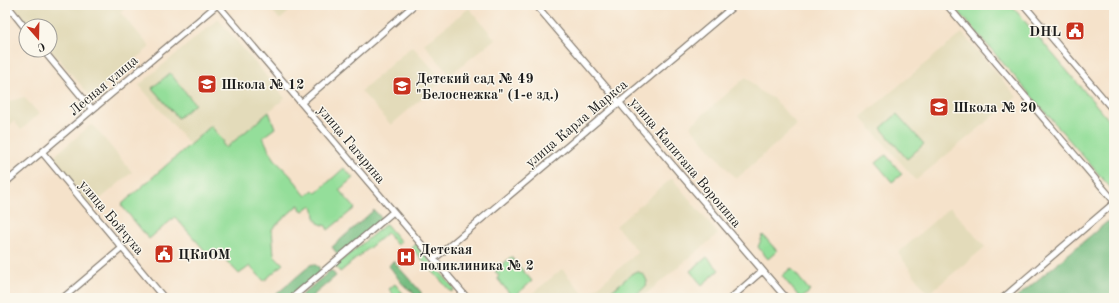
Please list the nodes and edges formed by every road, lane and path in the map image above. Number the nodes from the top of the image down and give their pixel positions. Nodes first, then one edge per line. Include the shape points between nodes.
1 (7, 5) edge
2 (218, 5) edge
3 (414, 5) edge
4 (536, 5) edge
5 (735, 5) edge
6 (947, 5) edge
7 (1024, 5) edge
8 (18, 19) edge
9 (50, 58) edge
10 (301, 103) junction
11 (619, 103) junction
12 (92, 110) junction
13 (1114, 111) edge
14 (42, 152) junction
15 (5, 183) edge
16 (1114, 202) edge
17 (393, 212) junction
18 (122, 248) junction
19 (434, 259) junction
20 (762, 271) junction
21 (63, 298) edge
22 (164, 298) edge
23 (292, 298) edge
24 (467, 298) edge
25 (731, 298) edge
26 (786, 298) edge
27 (1003, 298) edge

1 - 8 street
2 - 10 street, улица Гагарина
2 - 12 street, Лесная улица
3 - 10 street
4 - 11 street, улица Капитана Воронина
5 - 11 street, улица Карла Маркса
6 - 16 street
7 - 13 street
9 - 12 street
10 - 17 street, улица Гагарина
11 - 19 street, улица Карла Маркса
11 - 20 street, улица Капитана Воронина
12 - 14 street, Лесная улица
14 - 15 street, Лесная улица
14 - 18 street, улица Бойчука
16 - 27 street
17 - 19 street, улица Гагарина
17 - 23 street
18 - 21 street
18 - 22 street, улица Бойчука
19 - 24 street, улица Гагарина
20 - 25 street
20 - 26 street, улица Капитана Воронина

